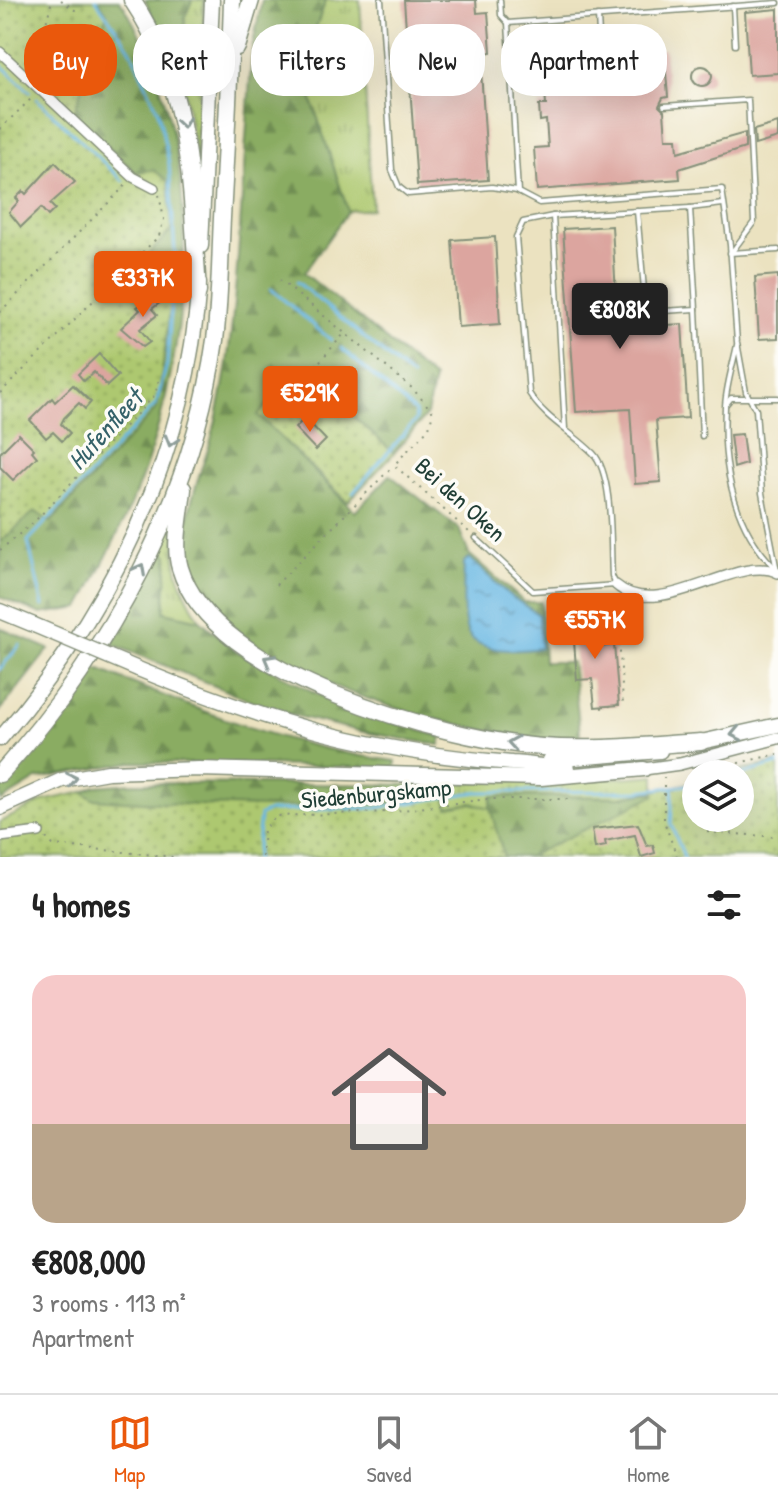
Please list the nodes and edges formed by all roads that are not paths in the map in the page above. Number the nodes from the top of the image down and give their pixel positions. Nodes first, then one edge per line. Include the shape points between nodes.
1 (132, 0) edge
2 (212, 0) edge
3 (232, 0) edge
4 (251, 0) edge
5 (381, 0) edge
6 (500, 0) edge
7 (778, 3) edge
8 (733, 6) junction
9 (598, 16) junction
10 (508, 23) junction
11 (231, 24) edge
12 (598, 24) edge
13 (735, 45) dead end
14 (0, 52) edge
15 (235, 54) edge
16 (229, 96) edge
17 (664, 106) dead end
18 (154, 188) road end
19 (518, 192) junction
20 (723, 204) junction
21 (690, 208) junction
22 (637, 211) junction
23 (553, 216) junction
24 (778, 250) edge
25 (730, 253) junction
26 (198, 292) junction
27 (696, 309) junction
28 (737, 342) junction
29 (778, 398) edge
30 (749, 399) junction
31 (725, 406) junction
32 (566, 430) junction
33 (702, 436) dead end
34 (184, 467) junction
35 (476, 538) road end
36 (778, 572) edge
37 (620, 589) junction
38 (0, 611) edge
39 (776, 728) edge
40 (0, 739) edge
41 (701, 742) junction
42 (513, 763) junction
43 (644, 769) junction
44 (0, 774) edge
45 (0, 808) edge
46 (39, 832) road end
47 (0, 837) edge

1 -> 26 highway via 163,56 181,107
2 - 26 highway
3 - 11 highway
4 - 15 highway
5 - 19 lane via 392,170 399,187 408,194 492,187
6 - 10 lane
7 - 8 lane
8 - 9 lane
8 - 13 lane
9 - 10 lane
9 - 12 lane
10 - 19 lane
14 - 18 street via 133,177
16 - 34 highway via 215,338
17 - 25 lane via 748,100 754,222
19 - 20 lane via 539,203 722,189
20 - 21 lane
20 - 25 lane
21 - 22 lane
21 - 27 lane
22 - 23 lane
22 - 27 lane via 646,312
23 - 32 lane
23 - 32 lane via 523,222 516,237 529,393
24 - 25 lane
25 - 28 lane
26 -> 40 highway via 185,387 156,488 137,532 70,650
27 - 33 lane
28 - 30 lane
28 - 31 lane
29 - 30 lane
30 - 31 lane via 731,398
30 - 36 lane via 756,410 762,493
31 - 36 lane via 730,490 742,525
32 - 37 lane via 592,453 604,473
41 -> 34 highway via 574,748 463,735 389,717 300,678 221,627 186,584 179,565
44 -> 34 highway via 72,687 104,638 153,544
35 - 37 lane, Bei den Oken via 533,591
36 - 37 street, Bei den Oken via 747,572 656,595
38 - 42 highway, bridge via 221,703 319,734 409,753
39 -> 41 highway
39 - 43 street via 680,764
41 - 42 highway via 642,754
42 - 43 highway
45 -> 43 highway via 62,780 108,772 199,769 541,778
46 - 47 street

